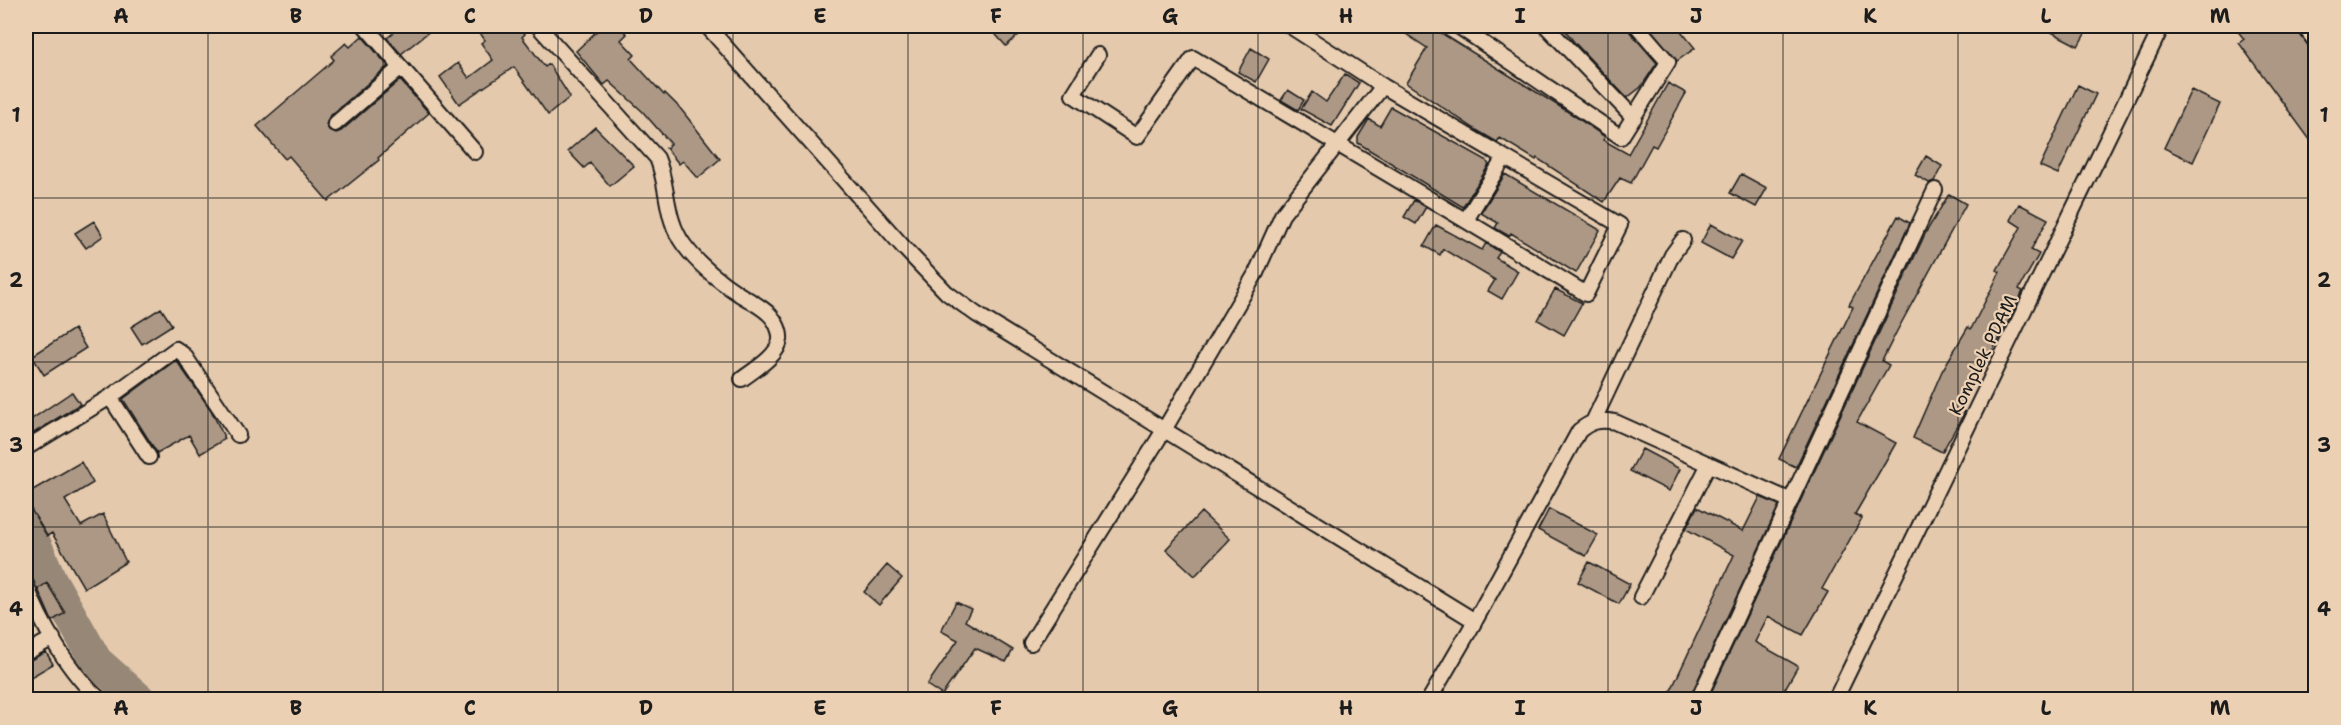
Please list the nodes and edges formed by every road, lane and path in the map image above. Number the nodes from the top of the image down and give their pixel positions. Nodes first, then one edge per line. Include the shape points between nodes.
1 (365, 26) edge
2 (538, 26) edge
3 (707, 26) edge
4 (1290, 26) edge
5 (1458, 26) edge
6 (1546, 26) edge
7 (1637, 26) edge
8 (2162, 26) edge
9 (2304, 26) edge
10 (2316, 42) edge
11 (1098, 55) dead end
12 (401, 67) junction
13 (1383, 86) junction
14 (1634, 118) junction
15 (335, 124) dead end
16 (1338, 145) junction
17 (475, 152) dead end
18 (1504, 158) junction
19 (1935, 190) dead end
20 (1466, 219) junction
21 (1683, 240) dead end
22 (742, 379) dead end
23 (110, 396) junction
24 (1593, 422) junction
25 (1164, 430) junction
26 (238, 435) dead end
27 (26, 448) edge
28 (149, 456) dead end
29 (1709, 464) junction
30 (1791, 501) junction
31 (26, 584) edge
32 (1641, 597) dead end
33 (1475, 621) junction
34 (53, 638) junction
35 (1031, 643) dead end
36 (26, 653) edge
37 (92, 697) edge
38 (1429, 699) edge
39 (1698, 699) edge
40 (1835, 699) edge

1 - 12 street
2 - 22 street via 657,158 663,171 669,216 684,245 701,264 759,305 777,325 780,340 774,351
3 - 25 street via 947,293
4 - 13 street
5 - 14 street via 1621,137
6 - 14 street
7 - 14 street via 1668,62
8 - 40 street, Komplek PDAM
9 - 10 street
11 - 16 street via 1073,95 1137,137 1193,58
12 - 15 street
12 - 17 street
13 - 16 street
13 - 18 street
16 - 20 street
16 - 25 street via 1282,215 1256,273
18 - 20 street
18 - 20 street via 1620,225 1586,294
19 - 30 street
21 - 24 street via 1672,255
23 - 26 street via 178,349
23 - 27 street
23 - 28 street
24 - 29 street via 1615,422
24 - 33 street via 1579,431
25 - 33 street
25 - 35 street
29 - 30 street
29 - 32 street
30 - 39 street
31 - 34 street
33 - 38 street
34 - 36 street
34 - 37 street

